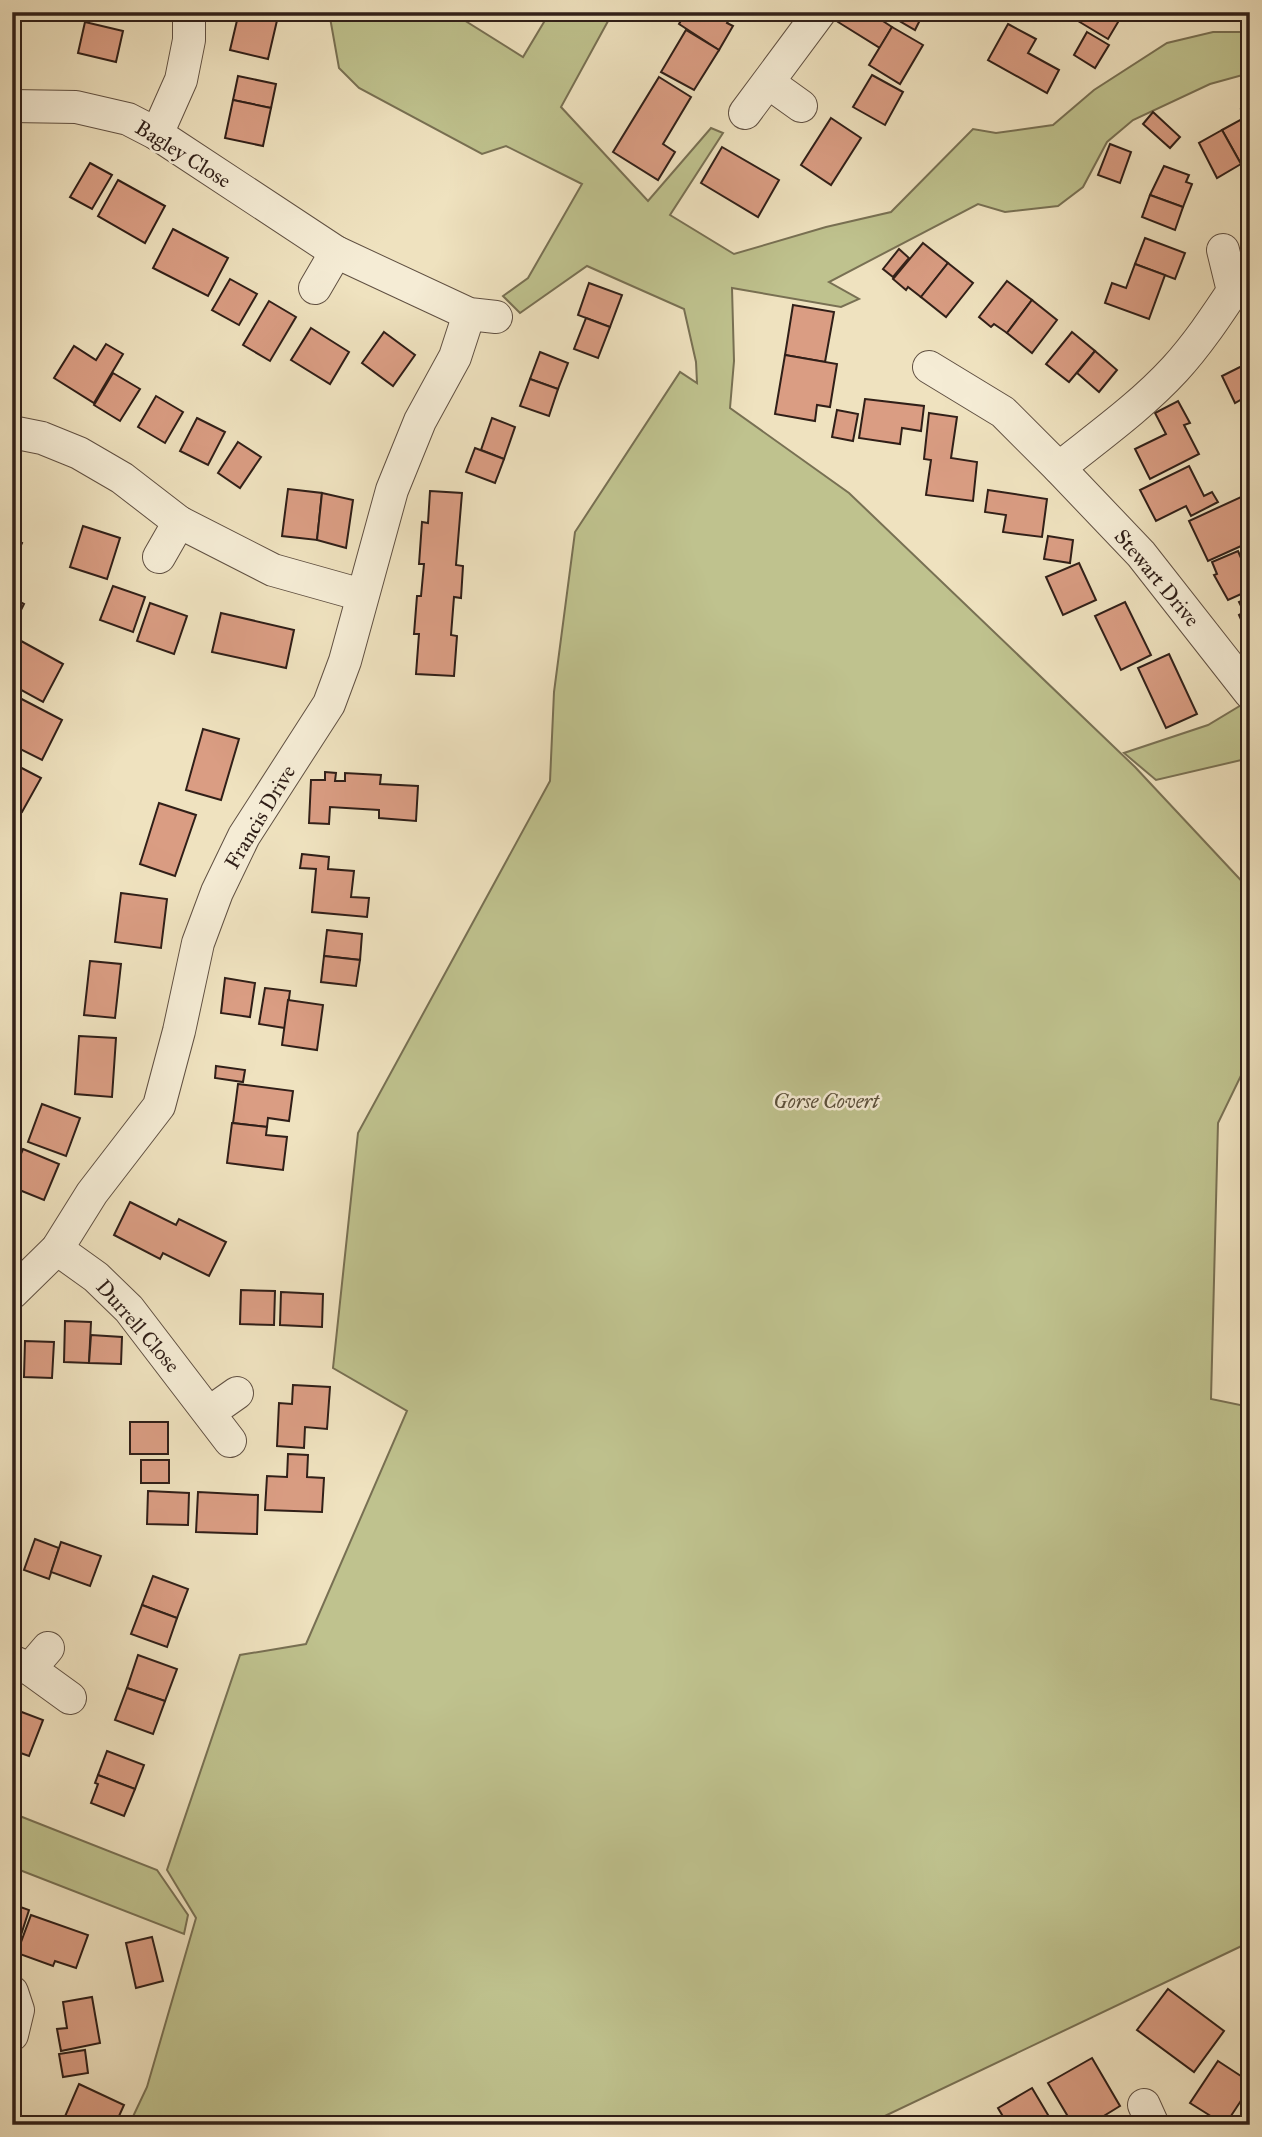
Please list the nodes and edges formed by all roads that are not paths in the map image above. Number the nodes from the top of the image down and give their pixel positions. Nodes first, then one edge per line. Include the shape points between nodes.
1 (189, 12) edge
2 (820, 12) edge
3 (769, 83) junction
4 (12, 106) edge
5 (801, 106) dead end
6 (746, 113) dead end
7 (157, 134) junction
8 (1223, 250) dead end
9 (337, 253) junction
10 (315, 288) dead end
11 (1241, 290) edge
12 (482, 316) joint
13 (929, 367) dead end
14 (12, 432) edge
15 (1059, 468) junction
16 (179, 522) junction
17 (159, 557) dead end
18 (362, 595) junction
19 (1250, 693) edge
20 (57, 1249) junction
21 (12, 1293) edge
22 (237, 1393) dead end
23 (210, 1412) junction
24 (230, 1441) dead end
25 (30, 1659) edge
26 (69, 1698) dead end
27 (12, 1992) edge
28 (12, 2035) edge

1 - 7 street via 181,80
2 - 3 street
3 - 5 street
3 - 6 street
4 - 7 street, Bagley Close via 76,107 128,120
7 - 9 street, Bagley Close
8 - 11 street
9 - 10 street
9 - 12 street, Bagley Close
11 - 15 street via 1174,370
12 - 18 street, Francis Drive via 420,421 392,490
13 - 15 street, Stewart Drive via 1003,412
14 - 16 street via 79,453 122,478
15 - 19 street, Stewart Drive via 1141,554
16 - 17 street
16 - 18 street via 272,570
18 - 20 street, Francis Drive via 330,704 244,836 217,892 198,943 159,1106 92,1193
20 - 21 street, Francis Drive
20 - 23 street, Durrell Close via 129,1309
22 - 23 street
23 - 24 street, Durrell Close
25 - 26 street
27 - 28 street via 18,2010

